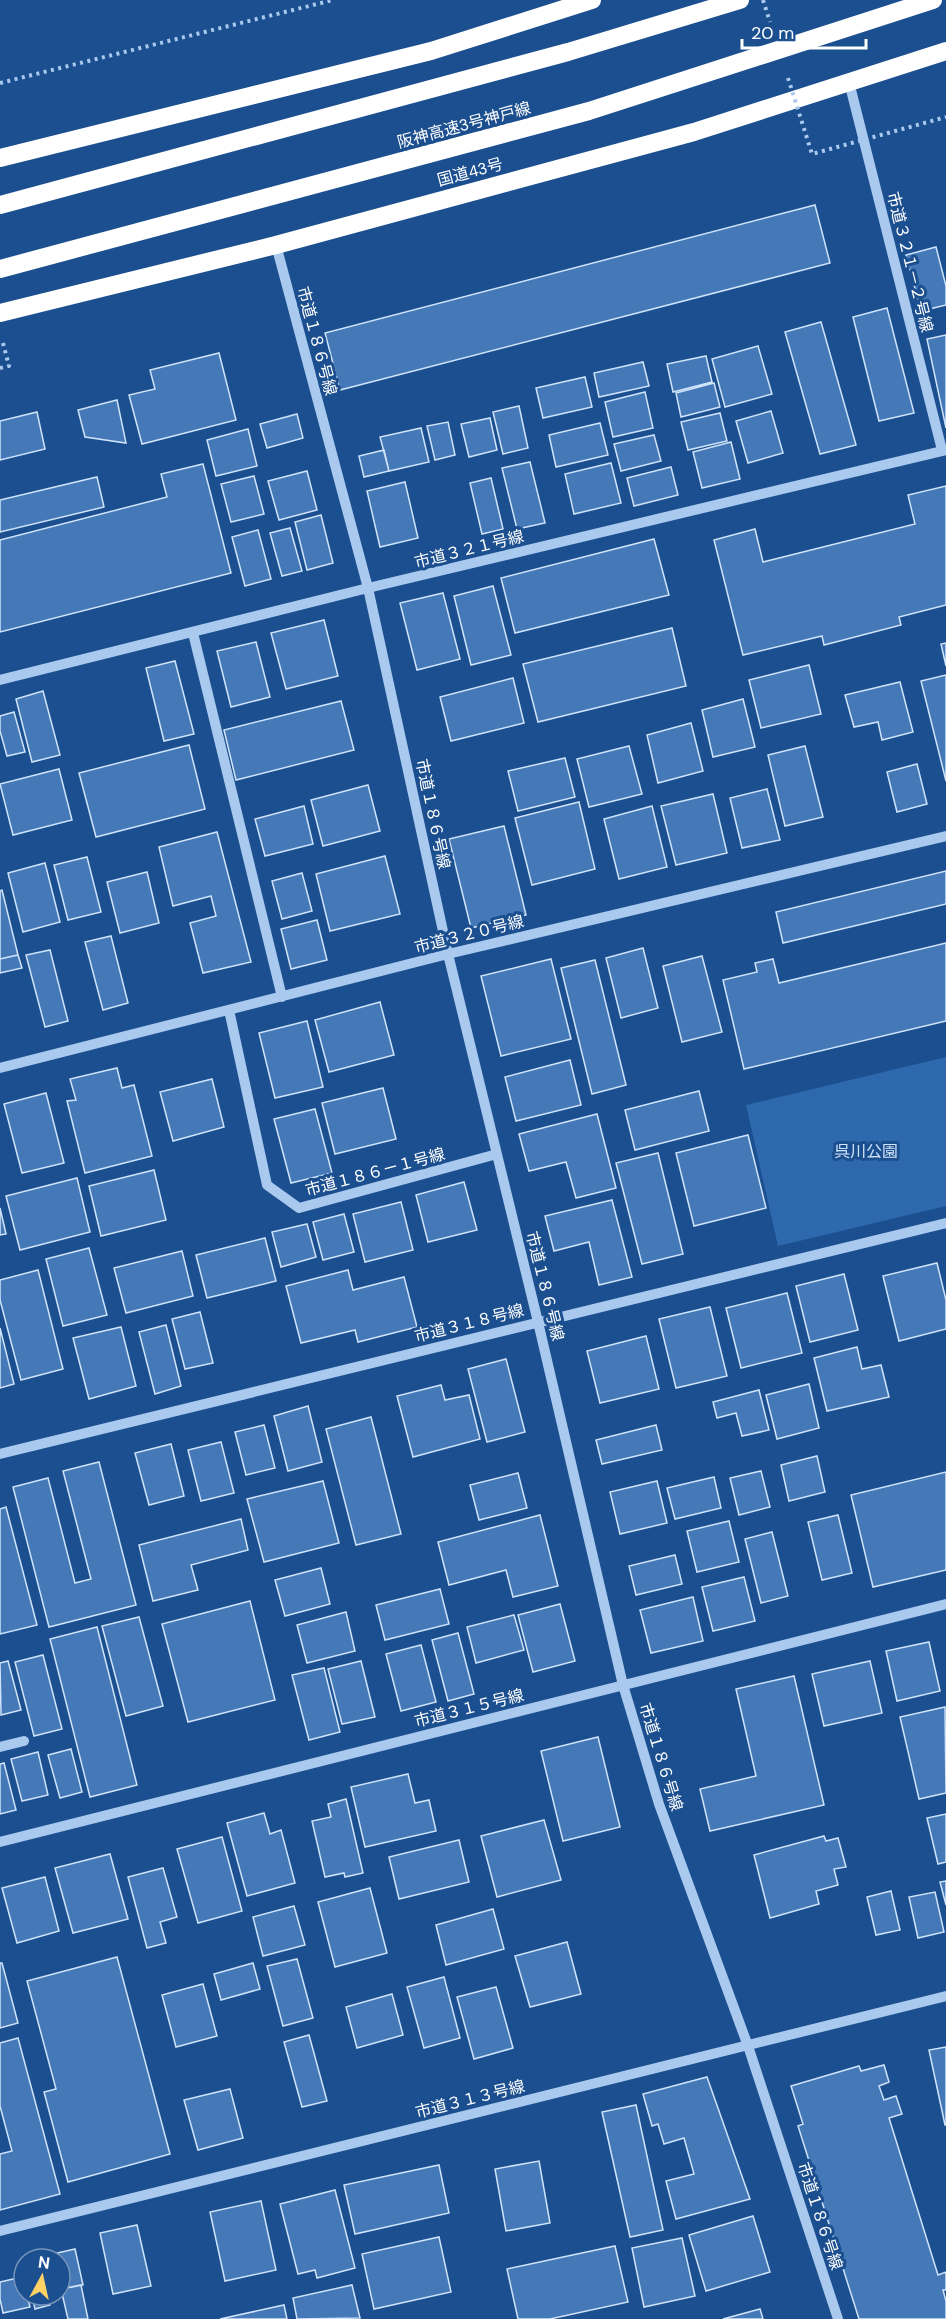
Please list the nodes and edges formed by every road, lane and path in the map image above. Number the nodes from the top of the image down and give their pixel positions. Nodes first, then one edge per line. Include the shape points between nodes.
1 (333, 0) edge
2 (592, 0) edge
3 (740, 0) edge
4 (763, 0) edge
5 (933, 0) edge
6 (774, 33) dead end
7 (946, 51) edge
8 (788, 77) dead end
9 (849, 82) junction
10 (0, 83) edge
11 (946, 117) edge
12 (0, 158) edge
13 (0, 205) edge
14 (276, 245) junction
15 (0, 269) edge
16 (0, 313) edge
17 (2, 340) dead end
18 (0, 368) edge
19 (944, 450) edge
20 (368, 588) junction
21 (193, 633) junction
22 (0, 680) edge
23 (946, 836) edge
24 (448, 954) junction
25 (282, 998) junction
26 (229, 1010) junction
27 (0, 1068) edge
28 (497, 1154) junction
29 (946, 1223) edge
30 (538, 1322) junction
31 (0, 1454) edge
32 (946, 1604) edge
33 (623, 1685) junction
34 (24, 1741) dead end
35 (0, 1747) edge
36 (0, 1842) edge
37 (946, 1996) edge
38 (748, 2046) junction
39 (0, 2230) edge
40 (838, 2319) edge

1 - 10 path
2 - 12 highway via 431,51
3 - 13 highway via 568,51
4 - 6 path, bridge
5 - 15 highway, 阪神高速3号神戸線, bridge via 589,111
7 - 9 highway, 国道43号
8 - 11 path, bridge via 812,154
9 - 14 highway, 国道43号 via 694,132
9 - 19 street, 市道３２１－２号線
14 - 16 highway, 国道43号
14 - 20 street, 市道１８６号線
17 - 18 path via 9,366
19 - 20 street, 市道３２１号線
20 - 21 street, 市道３２１号線
20 - 24 street, 市道１８６号線
21 - 22 street, 市道３２１号線
21 - 25 street
23 - 24 street, 市道３２０号線
24 - 25 street, 市道３２０号線
24 - 28 street, 市道１８６号線
25 - 26 street, 市道３２０号線
26 - 27 street, 市道３２０号線
26 - 28 street, 市道１８６－１号線 via 267,1185 299,1208
28 - 30 street, 市道１８６号線
29 - 30 street, 市道３１８号線
30 - 31 street, 市道３１８号線
30 - 33 street, 市道１８６号線
32 - 33 street, 市道３１５号線
33 - 36 street, 市道３１５号線
33 - 38 street, 市道１８６号線 via 659,1804
34 - 35 street
37 - 38 street, 市道３１３号線
38 - 39 street, 市道３１３号線
38 - 40 street, 市道１８６号線

